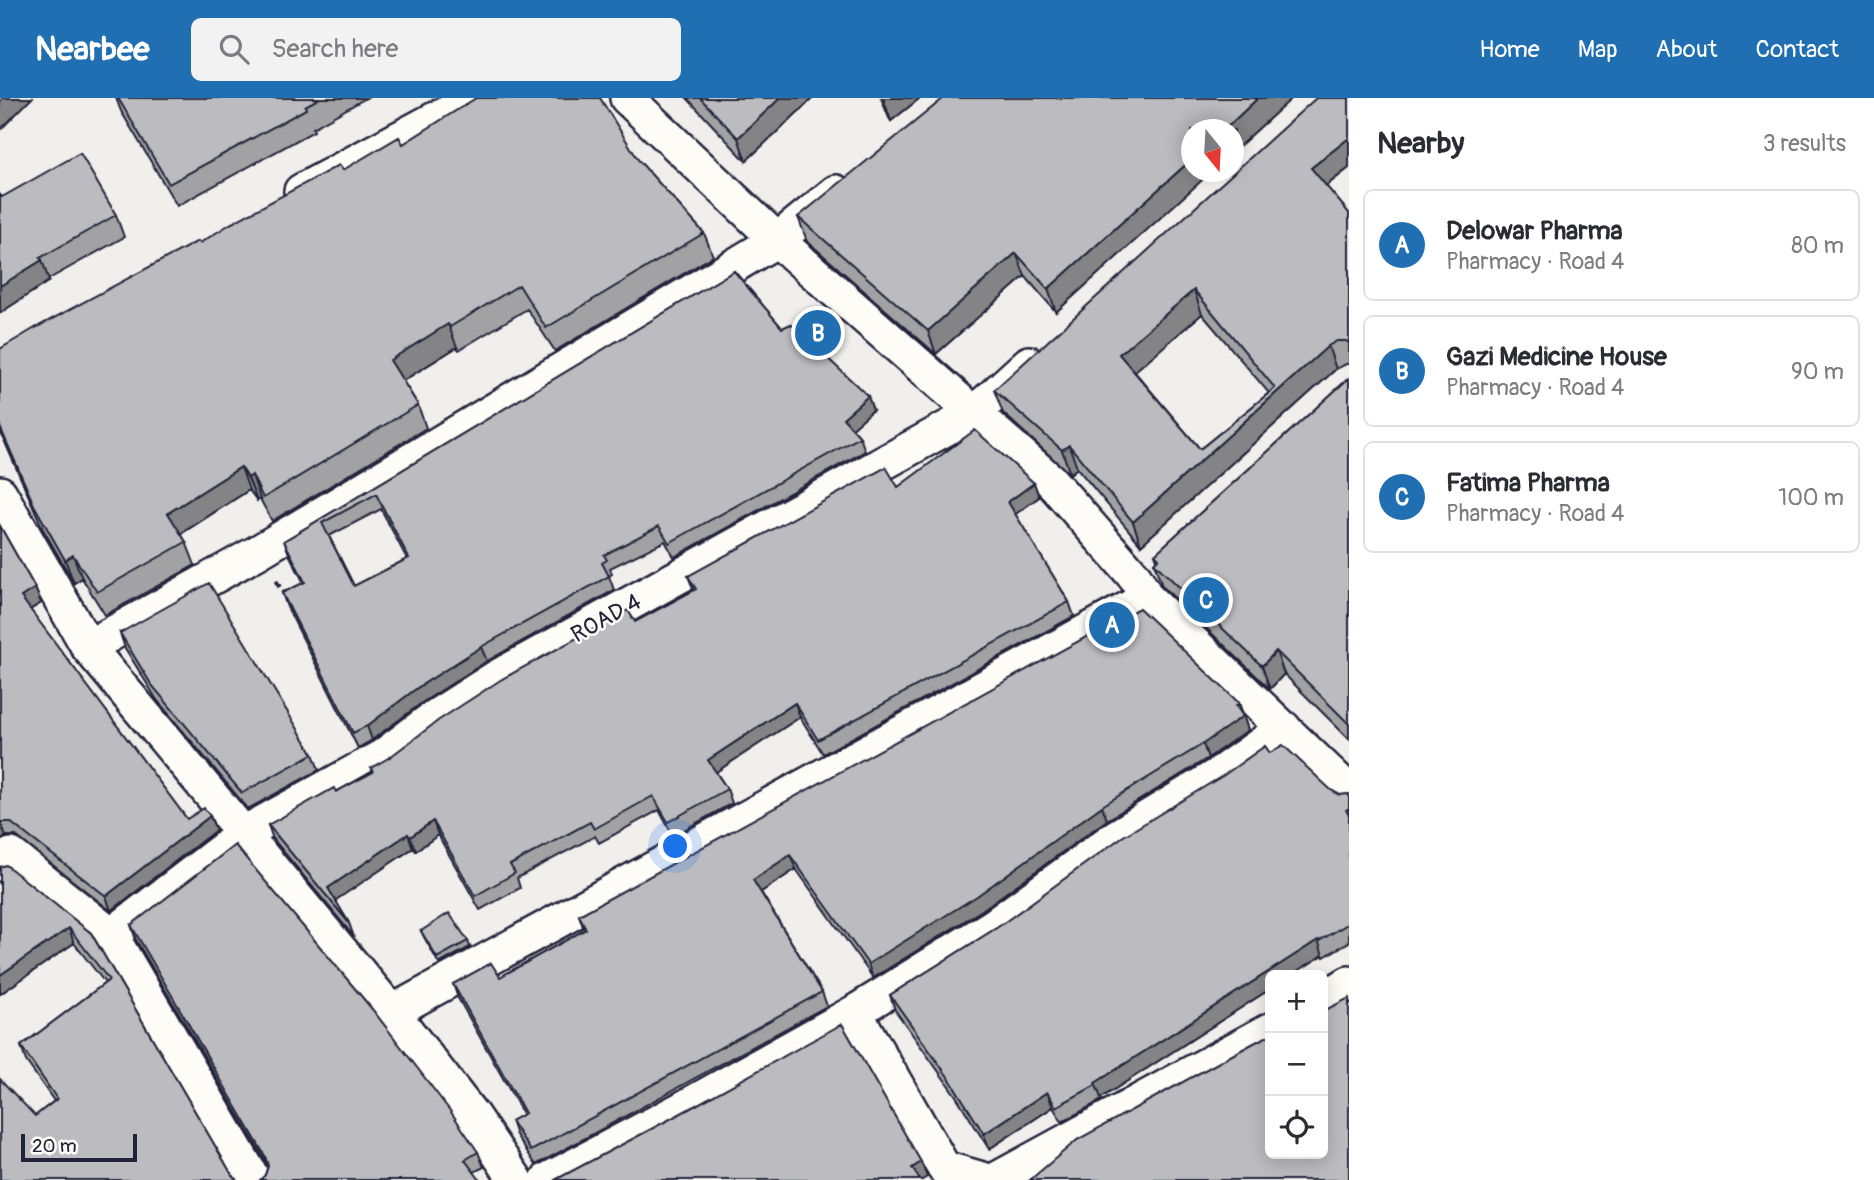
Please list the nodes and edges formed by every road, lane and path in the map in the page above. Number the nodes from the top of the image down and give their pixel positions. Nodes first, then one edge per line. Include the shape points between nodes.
1 (474, 98) edge
2 (627, 98) edge
3 (863, 169) edge
4 (280, 203) edge
5 (777, 240) junction
6 (1056, 339) edge
7 (974, 413) junction
8 (0, 493) edge
9 (258, 552) junction
10 (1146, 578) junction
11 (293, 608) edge
12 (88, 647) junction
13 (1284, 728) junction
14 (1347, 783) edge
15 (244, 833) junction
16 (0, 864) edge
17 (111, 935) junction
18 (1349, 983) edge
19 (1328, 996) edge
20 (391, 1012) junction
21 (855, 1012) junction
22 (1265, 1033) edge
23 (254, 1180) edge
24 (516, 1180) edge
25 (547, 1180) edge
26 (986, 1180) edge
27 (995, 1180) edge

1 - 4 street
2 - 5 street
3 - 5 street
5 - 7 street
5 - 9 street
6 - 7 street, ROAD 4
7 - 10 street via 1050,480
7 - 15 street, ROAD 4 via 497,677 383,756
8 - 12 street
9 - 11 path
9 - 12 street
10 - 13 street
10 - 20 street
12 - 15 street
13 - 14 street
13 - 21 street via 1117,836 993,926
15 - 17 street, ROAD 4
15 - 20 street
16 - 17 street via 11,855
17 - 23 street
18 - 19 street
20 - 24 street via 472,1115
21 - 25 street
21 - 26 street via 944,1168
22 - 27 street

